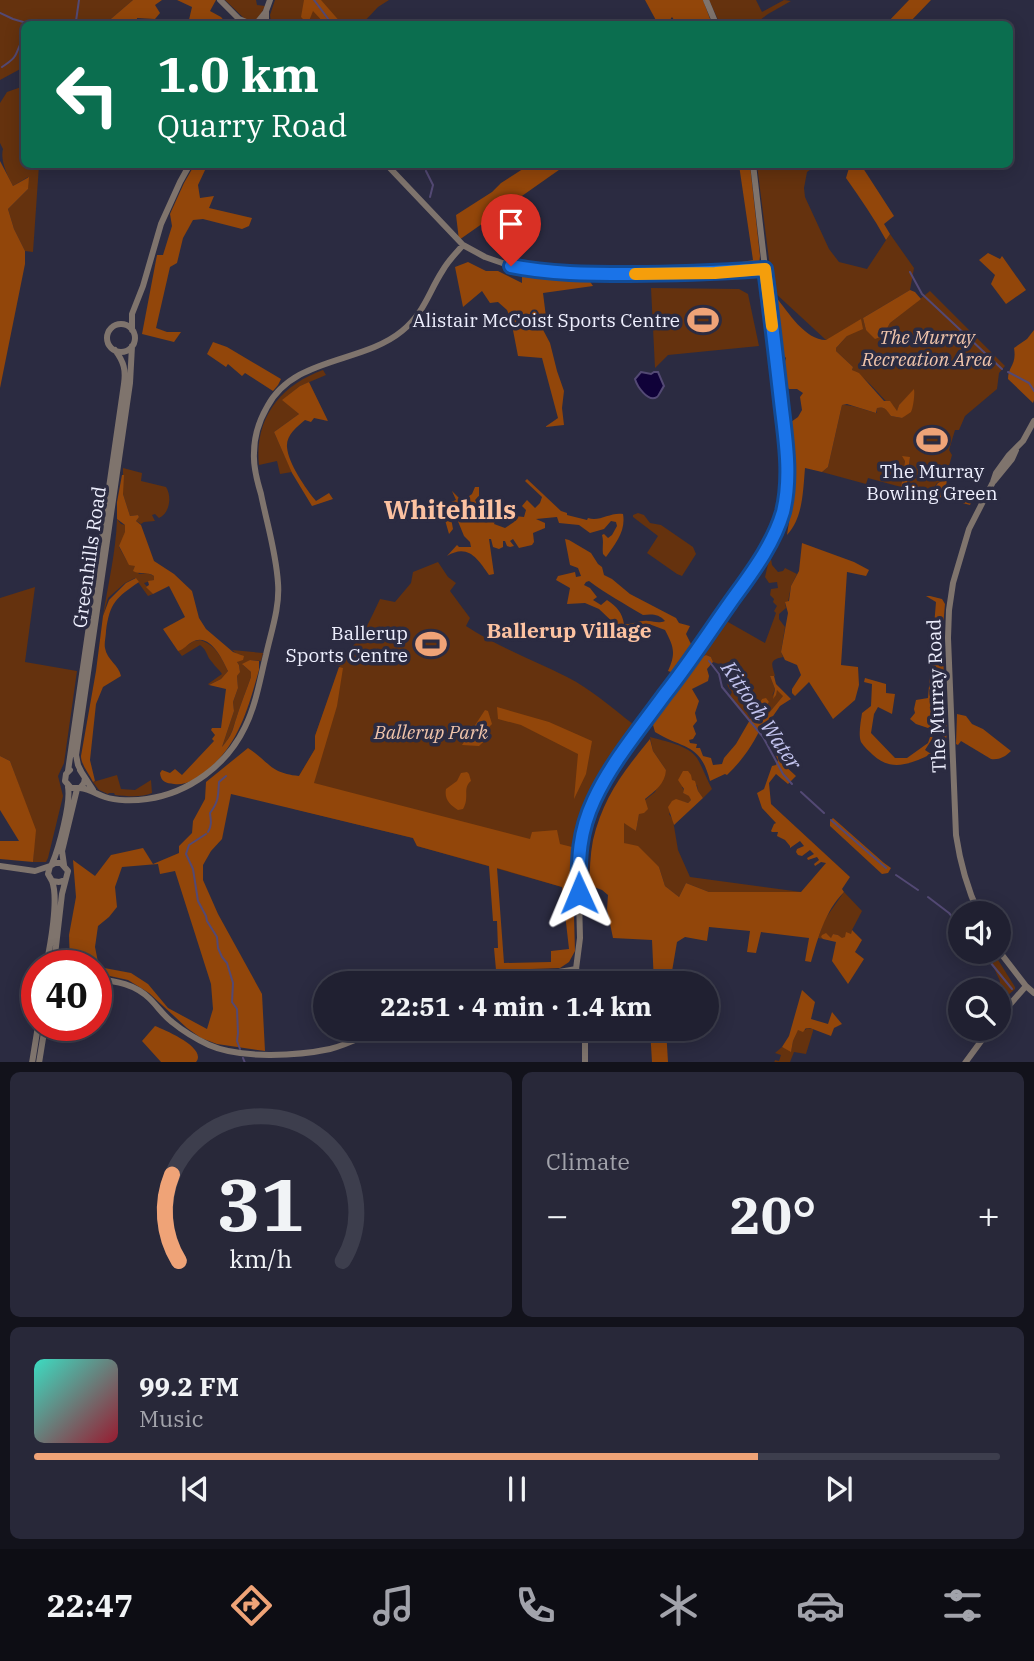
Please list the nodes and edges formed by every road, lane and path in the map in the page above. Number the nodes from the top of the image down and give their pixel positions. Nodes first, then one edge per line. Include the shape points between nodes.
1 (220, 0) edge
2 (270, 0) edge
3 (706, 0) edge
4 (266, 11) junction
5 (240, 21) edge
6 (257, 21) edge
7 (266, 21) edge
8 (715, 21) edge
9 (188, 168) edge
10 (390, 168) edge
11 (753, 168) edge
12 (463, 245) junction
13 (765, 269) junction
14 (135, 305) junction
15 (118, 325) junction
16 (132, 330) junction
17 (132, 346) junction
18 (115, 350) junction
19 (1034, 421) edge
20 (68, 771) junction
21 (83, 774) junction
22 (68, 787) junction
23 (79, 788) junction
24 (94, 791) junction
25 (51, 865) junction
26 (64, 865) junction
27 (0, 866) edge
28 (35, 871) junction
29 (51, 880) junction
30 (65, 880) junction
31 (973, 901) edge
32 (47, 950) edge
33 (56, 950) edge
34 (1009, 964) edge
35 (576, 969) joint
36 (568, 971) edge
37 (112, 981) edge
38 (1026, 986) junction
39 (1034, 993) edge
40 (1011, 1003) edge
41 (36, 1041) edge
42 (42, 1041) edge
43 (352, 1041) edge
44 (585, 1041) edge
45 (981, 1041) edge
46 (33, 1062) edge
47 (39, 1062) edge
48 (586, 1062) edge
49 (965, 1062) edge

1 - 5 street
2 - 4 street
3 - 8 street
4 - 6 street
4 - 7 street
9 - 14 street via 161,224
10 - 12 street
11 - 13 street
12 - 13 street via 511,266 540,272 677,274
12 - 24 street via 443,268 419,314 402,331 371,349 304,372 279,389 262,416 254,462 279,590 252,708 238,740 201,779 180,790 143,800 107,798
13 - 35 street via 788,468 783,510 748,578 593,801 578,857
14 - 15 street
14 - 16 street
15 - 16 street
15 - 18 street via 107,337
16 - 17 street
17 - 18 street via 123,352
17 - 21 street, Greenhills Road via 76,755
18 - 20 street, Greenhills Road via 125,367 124,384
19 - 31 street, The Murray Road via 993,482 969,529 948,610 956,835
20 - 21 street via 76,769
20 - 22 street
21 - 23 street
21 - 24 street
22 - 23 street
22 - 25 street
23 - 24 street
23 - 26 street via 62,851
25 - 26 street
25 - 28 street
25 - 29 street
26 - 30 street
27 - 28 street
28 - 29 street
29 - 30 street
29 - 32 street via 55,901
30 - 33 street
34 - 38 street
35 - 36 street
37 - 43 street via 140,990 186,1032 243,1054 297,1054
38 - 39 street
38 - 40 street
41 - 46 street
42 - 47 street
44 - 48 street
45 - 49 street

